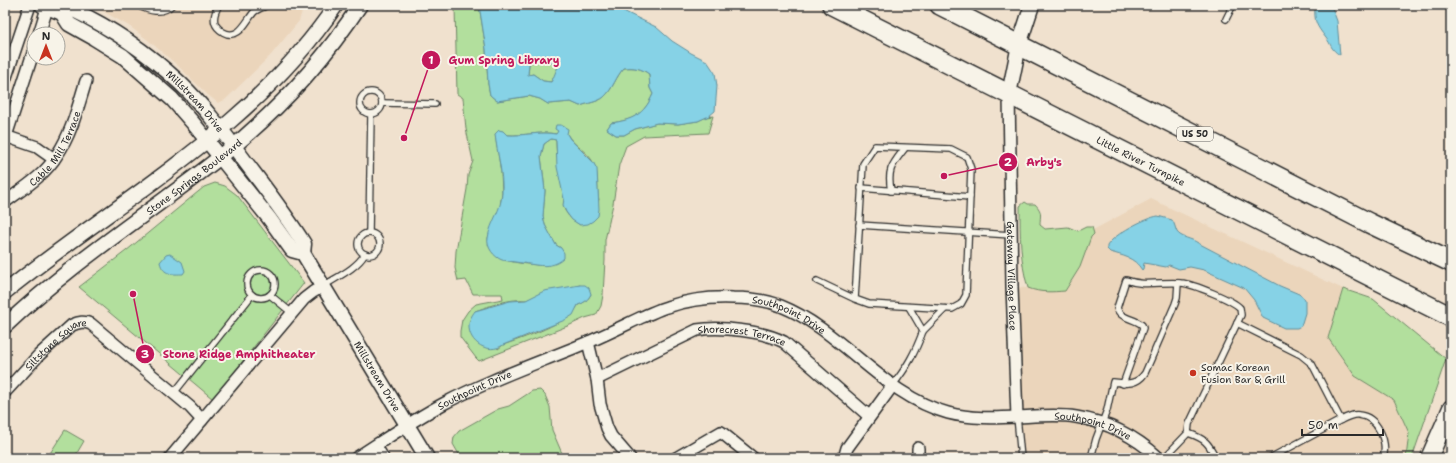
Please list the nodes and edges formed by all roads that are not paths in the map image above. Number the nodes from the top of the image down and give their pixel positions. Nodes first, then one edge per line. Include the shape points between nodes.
1 (30, 5) edge
2 (137, 5) edge
3 (157, 5) edge
4 (170, 5) edge
5 (219, 5) edge
6 (268, 5) edge
7 (336, 5) edge
8 (360, 5) edge
9 (832, 5) edge
10 (940, 5) edge
11 (1032, 5) edge
12 (1233, 5) edge
13 (46, 6) edge
14 (328, 11) edge
15 (62, 13) junction
16 (1226, 19) dead end
17 (41, 26) edge
18 (1019, 45) junction
19 (29, 66) edge
20 (5, 80) edge
21 (86, 81) dead end
22 (1009, 94) junction
23 (382, 103) junction
24 (435, 104) dead end
25 (371, 114) junction
26 (221, 129) junction
27 (6, 136) edge
28 (207, 141) junction
29 (234, 146) junction
30 (905, 148) junction
31 (220, 158) junction
32 (54, 159) junction
33 (861, 188) junction
34 (891, 191) junction
35 (7, 197) edge
36 (970, 197) junction
37 (859, 225) junction
38 (968, 232) junction
39 (369, 233) junction
40 (1011, 235) junction
41 (303, 253) junction
42 (365, 254) junction
43 (1451, 262) edge
44 (817, 281) dead end
45 (1178, 283) junction
46 (323, 286) junction
47 (5, 292) edge
48 (270, 295) junction
49 (252, 296) junction
50 (855, 299) junction
51 (908, 307) junction
52 (945, 309) junction
53 (292, 313) junction
54 (1451, 317) edge
55 (1237, 323) junction
56 (5, 326) edge
57 (923, 331) junction
58 (588, 342) junction
59 (596, 379) junction
60 (1123, 384) junction
61 (893, 385) junction
62 (5, 392) edge
63 (174, 393) junction
64 (1451, 408) edge
65 (869, 416) junction
66 (1017, 417) junction
67 (202, 420) junction
68 (1341, 420) junction
69 (1102, 424) junction
70 (408, 425) junction
71 (1188, 433) junction
72 (376, 446) junction
73 (1093, 457) edge
74 (170, 458) edge
75 (356, 458) edge
76 (383, 458) edge
77 (428, 458) edge
78 (630, 458) edge
79 (676, 458) edge
80 (753, 458) edge
81 (844, 458) edge
82 (1021, 458) edge
83 (1159, 458) edge
84 (1164, 458) edge
85 (1216, 458) edge
86 (1270, 458) edge
87 (1384, 458) edge
88 (1429, 458) edge

1 - 20 street
2 - 4 lane via 152,11 166,10
3 - 4 lane
5 - 6 lane via 214,22 226,34 236,34 255,11
7 - 14 street, Stone Springs Boulevard
8 - 29 street, Stone Springs Boulevard via 334,43 305,78 277,108
9 - 22 highway, Little River Turnpike
10 - 18 highway, US 50
11 - 18 street
12 - 16 lane
13 - 15 street, Millstream Drive
13 - 17 street
14 - 26 street, Stone Springs Boulevard via 290,64
15 - 26 street, Millstream Drive via 73,10 107,26 133,44 180,83
15 - 28 street, Millstream Drive via 69,24 117,53 147,76 172,99
18 - 22 street
18 - 43 highway, US 50
19 - 27 street
21 - 32 street, Cable Mill Terrace via 66,139
22 - 40 street, Gateway Village Place
22 - 54 highway, Little River Turnpike
23 - 24 lane
23 - 25 lane via 378,112
23 - 25 lane via 375,93 367,93 362,97 360,106 364,112
25 - 39 lane
26 - 28 street, Stone Springs Boulevard
26 - 29 street, Millstream Drive
27 - 32 street via 37,147
28 - 31 street, Millstream Drive
28 - 47 street, Stone Springs Boulevard
29 - 31 street, Stone Springs Boulevard
29 - 41 street, Millstream Drive via 304,244
30 - 33 lane via 875,146 863,164
30 - 34 lane via 891,168
30 - 36 lane via 950,149 967,157 971,169
31 - 41 street, Millstream Drive via 292,250
31 - 56 street, Stone Springs Boulevard via 76,264
32 - 35 street, Cable Mill Terrace via 34,180
33 - 34 lane
33 - 37 lane
34 - 36 lane
36 - 38 lane
37 - 38 lane
37 - 50 lane
38 - 40 lane
38 - 52 lane via 966,295 961,304 952,309
39 - 42 lane via 362,235 358,241 358,248
39 - 42 lane via 378,239 380,246 373,254
40 - 66 street, Gateway Village Place
41 - 46 street, Millstream Drive
42 - 46 lane via 351,269
44 - 50 lane
45 - 55 lane via 1194,286 1237,305 1241,313
45 - 60 lane via 1178,298 1146,373 1135,383
45 - 60 lane via 1148,284 1126,280 1116,308 1121,315 1139,322 1143,328
46 - 53 street via 304,299
46 - 70 street, Millstream Drive
48 - 49 lane via 262,298
48 - 49 lane via 275,288 274,279 269,272 261,270 252,272 247,280 247,288
48 - 53 lane
49 - 63 lane
50 - 51 lane via 869,304
51 - 52 lane
51 - 57 lane
52 - 57 lane
53 - 67 street
55 - 68 lane via 1308,359
55 - 71 lane via 1189,424
57 - 61 lane via 907,368
58 - 59 street
58 - 61 street, Southpoint Drive via 671,306 702,299 748,298 778,304 804,317
58 - 70 street, Southpoint Drive via 482,385 442,404
59 - 65 street, Shorecrest Terrace via 697,330 726,329 775,337 784,342
59 - 78 street via 607,428
60 - 69 lane via 1114,382
61 - 65 street
61 - 66 street, Southpoint Drive via 922,404 953,414 976,418
62 - 63 street, Siltstone Square via 39,355 72,325 85,322 92,324
63 - 67 street, Siltstone Square
64 - 88 main road
65 - 81 street via 847,448
66 - 69 street, Southpoint Drive via 1068,416
66 - 82 lane, Gateway Village Place
67 - 74 street
68 - 86 lane
68 - 87 lane via 1357,415 1369,419 1381,434
69 - 73 lane
69 - 83 street, Southpoint Drive via 1128,435
70 - 72 street, Southpoint Drive
70 - 77 street, Millstream Drive
71 - 84 lane
71 - 85 lane via 1207,442
72 - 75 street, Southpoint Drive
72 - 76 street
79 - 80 street via 721,432

